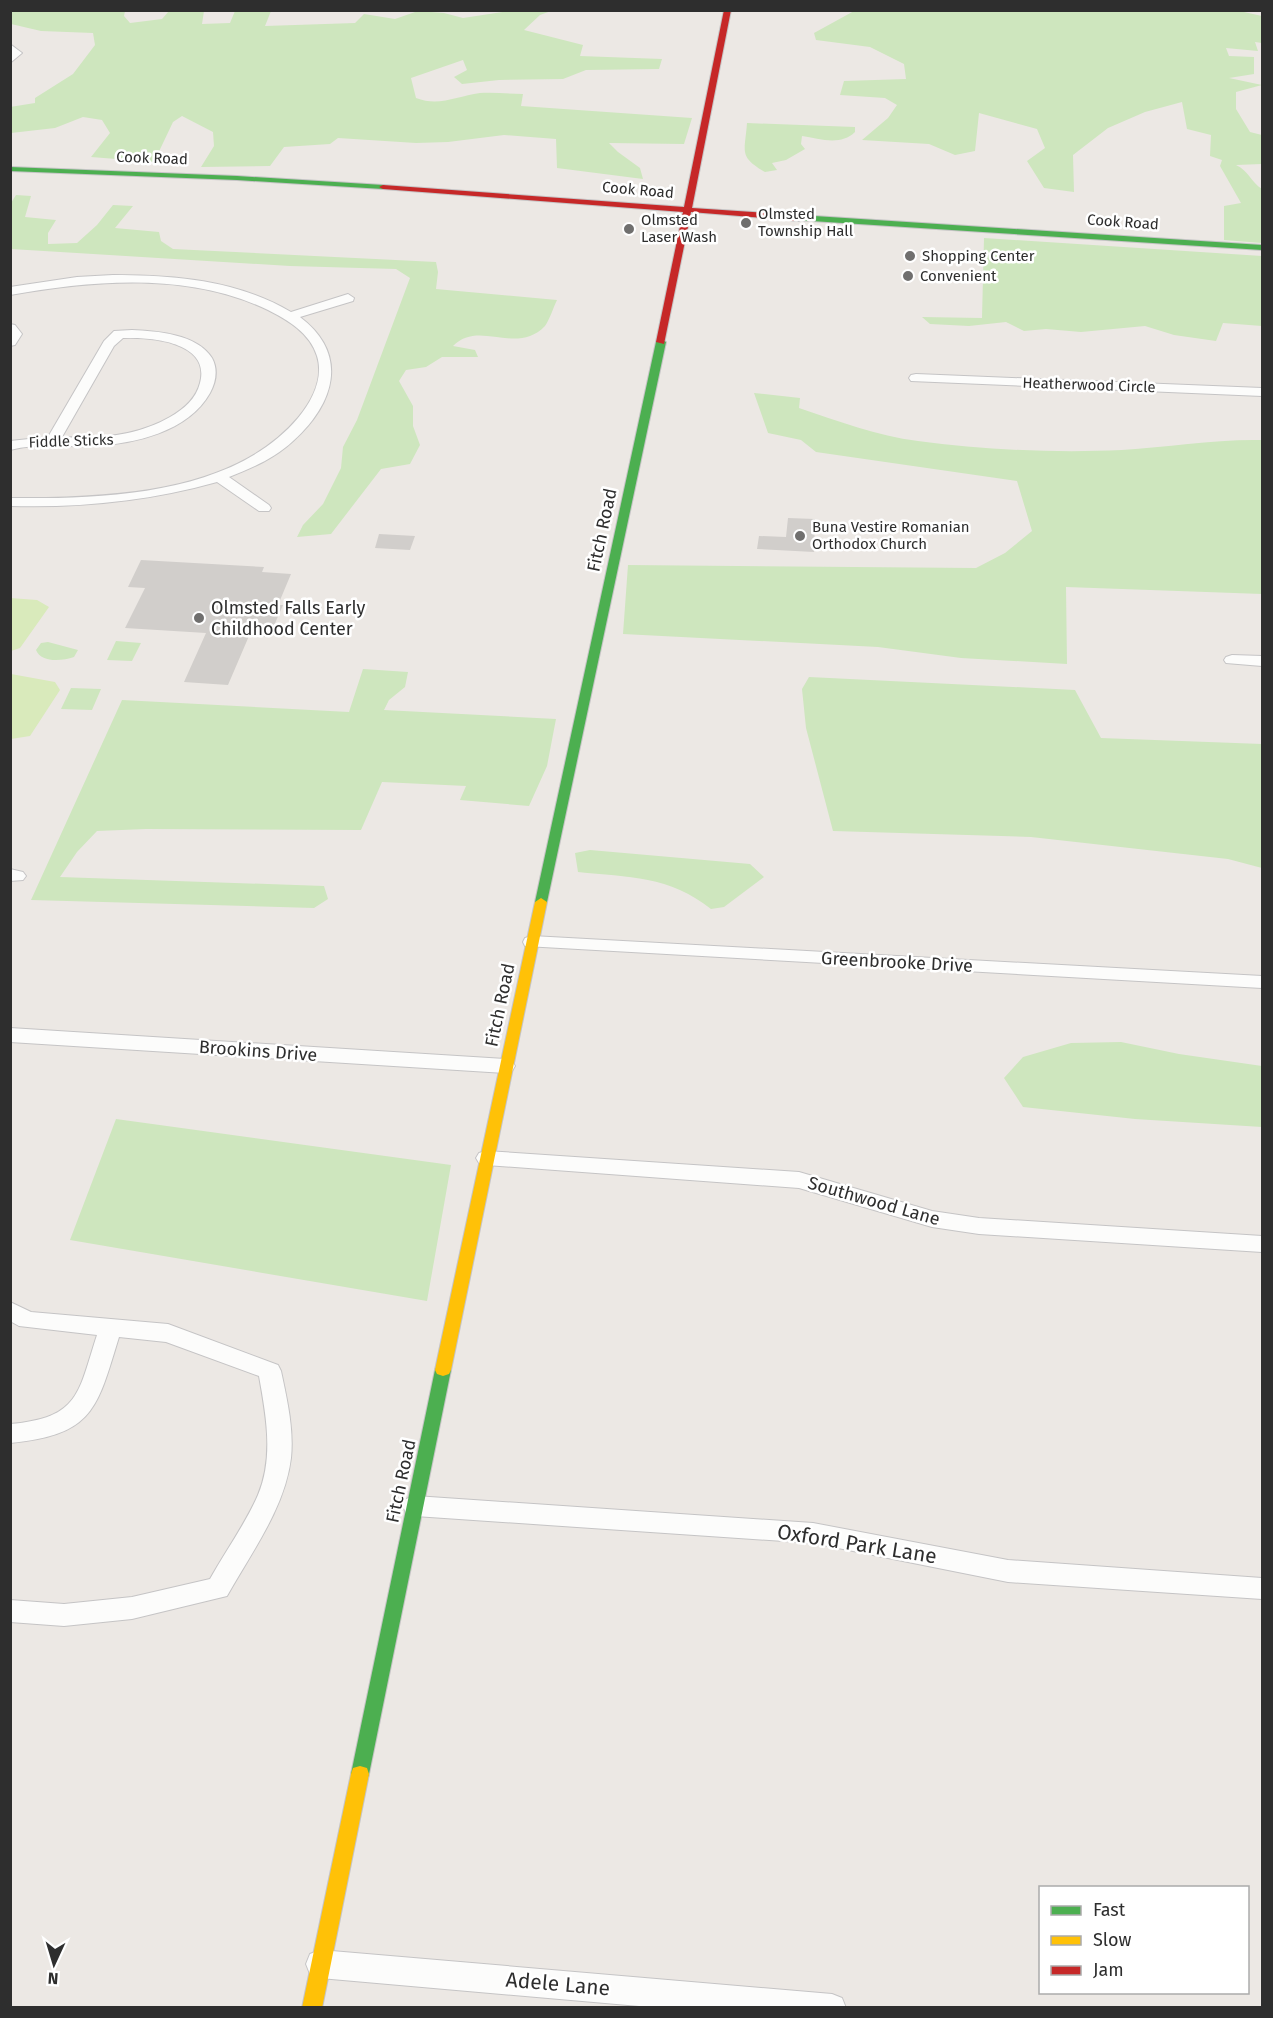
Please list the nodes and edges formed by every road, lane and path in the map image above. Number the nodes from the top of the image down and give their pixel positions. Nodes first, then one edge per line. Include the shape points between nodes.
1 (728, 10) edge
2 (10, 47) edge
3 (10, 60) edge
4 (10, 169) edge
5 (689, 210) junction
6 (1263, 248) edge
7 (10, 291) edge
8 (348, 298) dead end
9 (291, 316) junction
10 (10, 328) edge
11 (10, 342) edge
12 (916, 378) dead end
13 (1263, 392) edge
14 (53, 441) junction
15 (10, 446) edge
16 (218, 476) junction
17 (10, 502) edge
18 (264, 508) dead end
19 (1232, 660) dead end
20 (1263, 661) edge
21 (532, 942) junction
22 (1263, 982) edge
23 (10, 1035) edge
24 (505, 1066) junction
25 (486, 1158) junction
26 (1263, 1244) edge
27 (10, 1310) edge
28 (111, 1328) junction
29 (10, 1434) edge
30 (415, 1506) junction
31 (1263, 1589) edge
32 (10, 1611) edge
33 (320, 1964) junction
34 (312, 2007) edge
35 (832, 2007) edge

1 - 5 street, Fitch Road
2 - 3 street via 17,53
4 - 5 street, Cook Road via 246,178
5 - 6 street, Cook Road
5 - 21 street, Fitch Road
7 - 9 street via 85,280 166,280 242,294
8 - 9 street
9 - 16 street via 317,342 325,361 324,382 317,401 285,440
10 - 11 street via 15,334
12 - 13 street, Heatherwood Circle
14 - 14 street, Fiddle Sticks via 131,437 174,421 197,403 210,370 200,353 189,345 163,336 119,334 109,344
14 - 15 street, Fiddle Sticks
16 - 17 street via 123,500
16 - 18 street
19 - 20 street
21 - 22 street, Greenbrooke Drive
21 - 24 street, Fitch Road
23 - 24 street, Brookins Drive
24 - 25 street, Fitch Road
25 - 26 street, Southwood Lane via 799,1180 932,1219 979,1226
25 - 30 street, Fitch Road
27 - 28 street via 27,1320
28 - 29 street via 84,1405 60,1424
28 - 32 street via 168,1333 270,1371 279,1422 279,1458 270,1496 218,1588 120,1609 64,1615
30 - 31 street, Oxford Park Lane via 813,1533 1008,1571
30 - 33 street, Fitch Road
33 - 34 street, Fitch Road
33 - 35 street, Adele Lane

